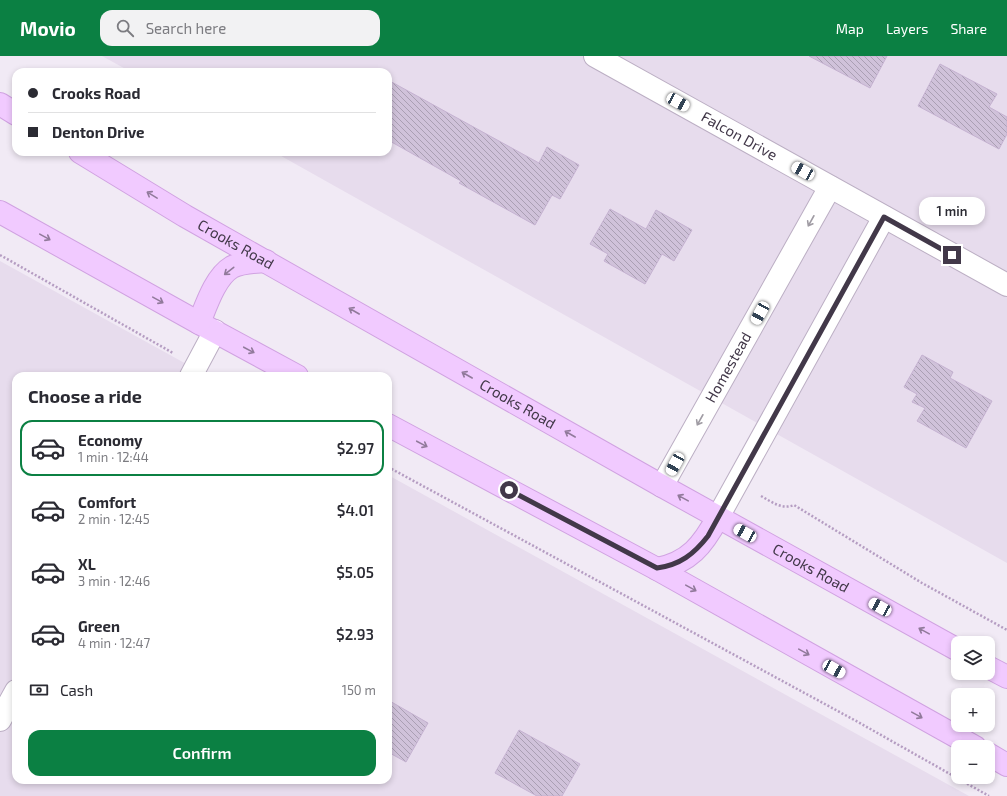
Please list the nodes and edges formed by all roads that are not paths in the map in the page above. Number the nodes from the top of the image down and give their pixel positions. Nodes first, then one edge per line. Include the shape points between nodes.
1 (595, 56) edge
2 (0, 104) edge
3 (12, 112) edge
4 (87, 156) edge
5 (830, 187) junction
6 (0, 212) edge
7 (884, 217) junction
8 (266, 261) junction
9 (1007, 285) edge
10 (207, 327) junction
11 (191, 372) edge
12 (290, 372) edge
13 (392, 427) edge
14 (662, 486) junction
15 (718, 517) junction
16 (657, 568) junction
17 (951, 646) edge
18 (995, 671) edge
19 (1007, 677) edge
20 (12, 698) edge
21 (0, 720) edge
22 (963, 740) edge
23 (995, 758) edge
24 (1007, 765) edge

1 - 5 street, Falcon Drive
2 - 3 main road
8 -> 4 main road, Crooks Road via 185,216
5 - 7 street, Falcon Drive
5 -> 14 street, Homestead
6 -> 10 main road
7 - 9 street, Falcon Drive
7 - 15 street
8 -> 10 main road via 232,267 220,279 208,299
14 -> 8 main road, Crooks Road
10 - 11 street
10 -> 12 main road
13 -> 16 main road
15 -> 14 main road, Crooks Road
15 - 16 main road via 698,549 671,566
17 -> 15 main road, Crooks Road
16 -> 22 main road
18 - 19 main road
20 - 21 street
23 - 24 main road

